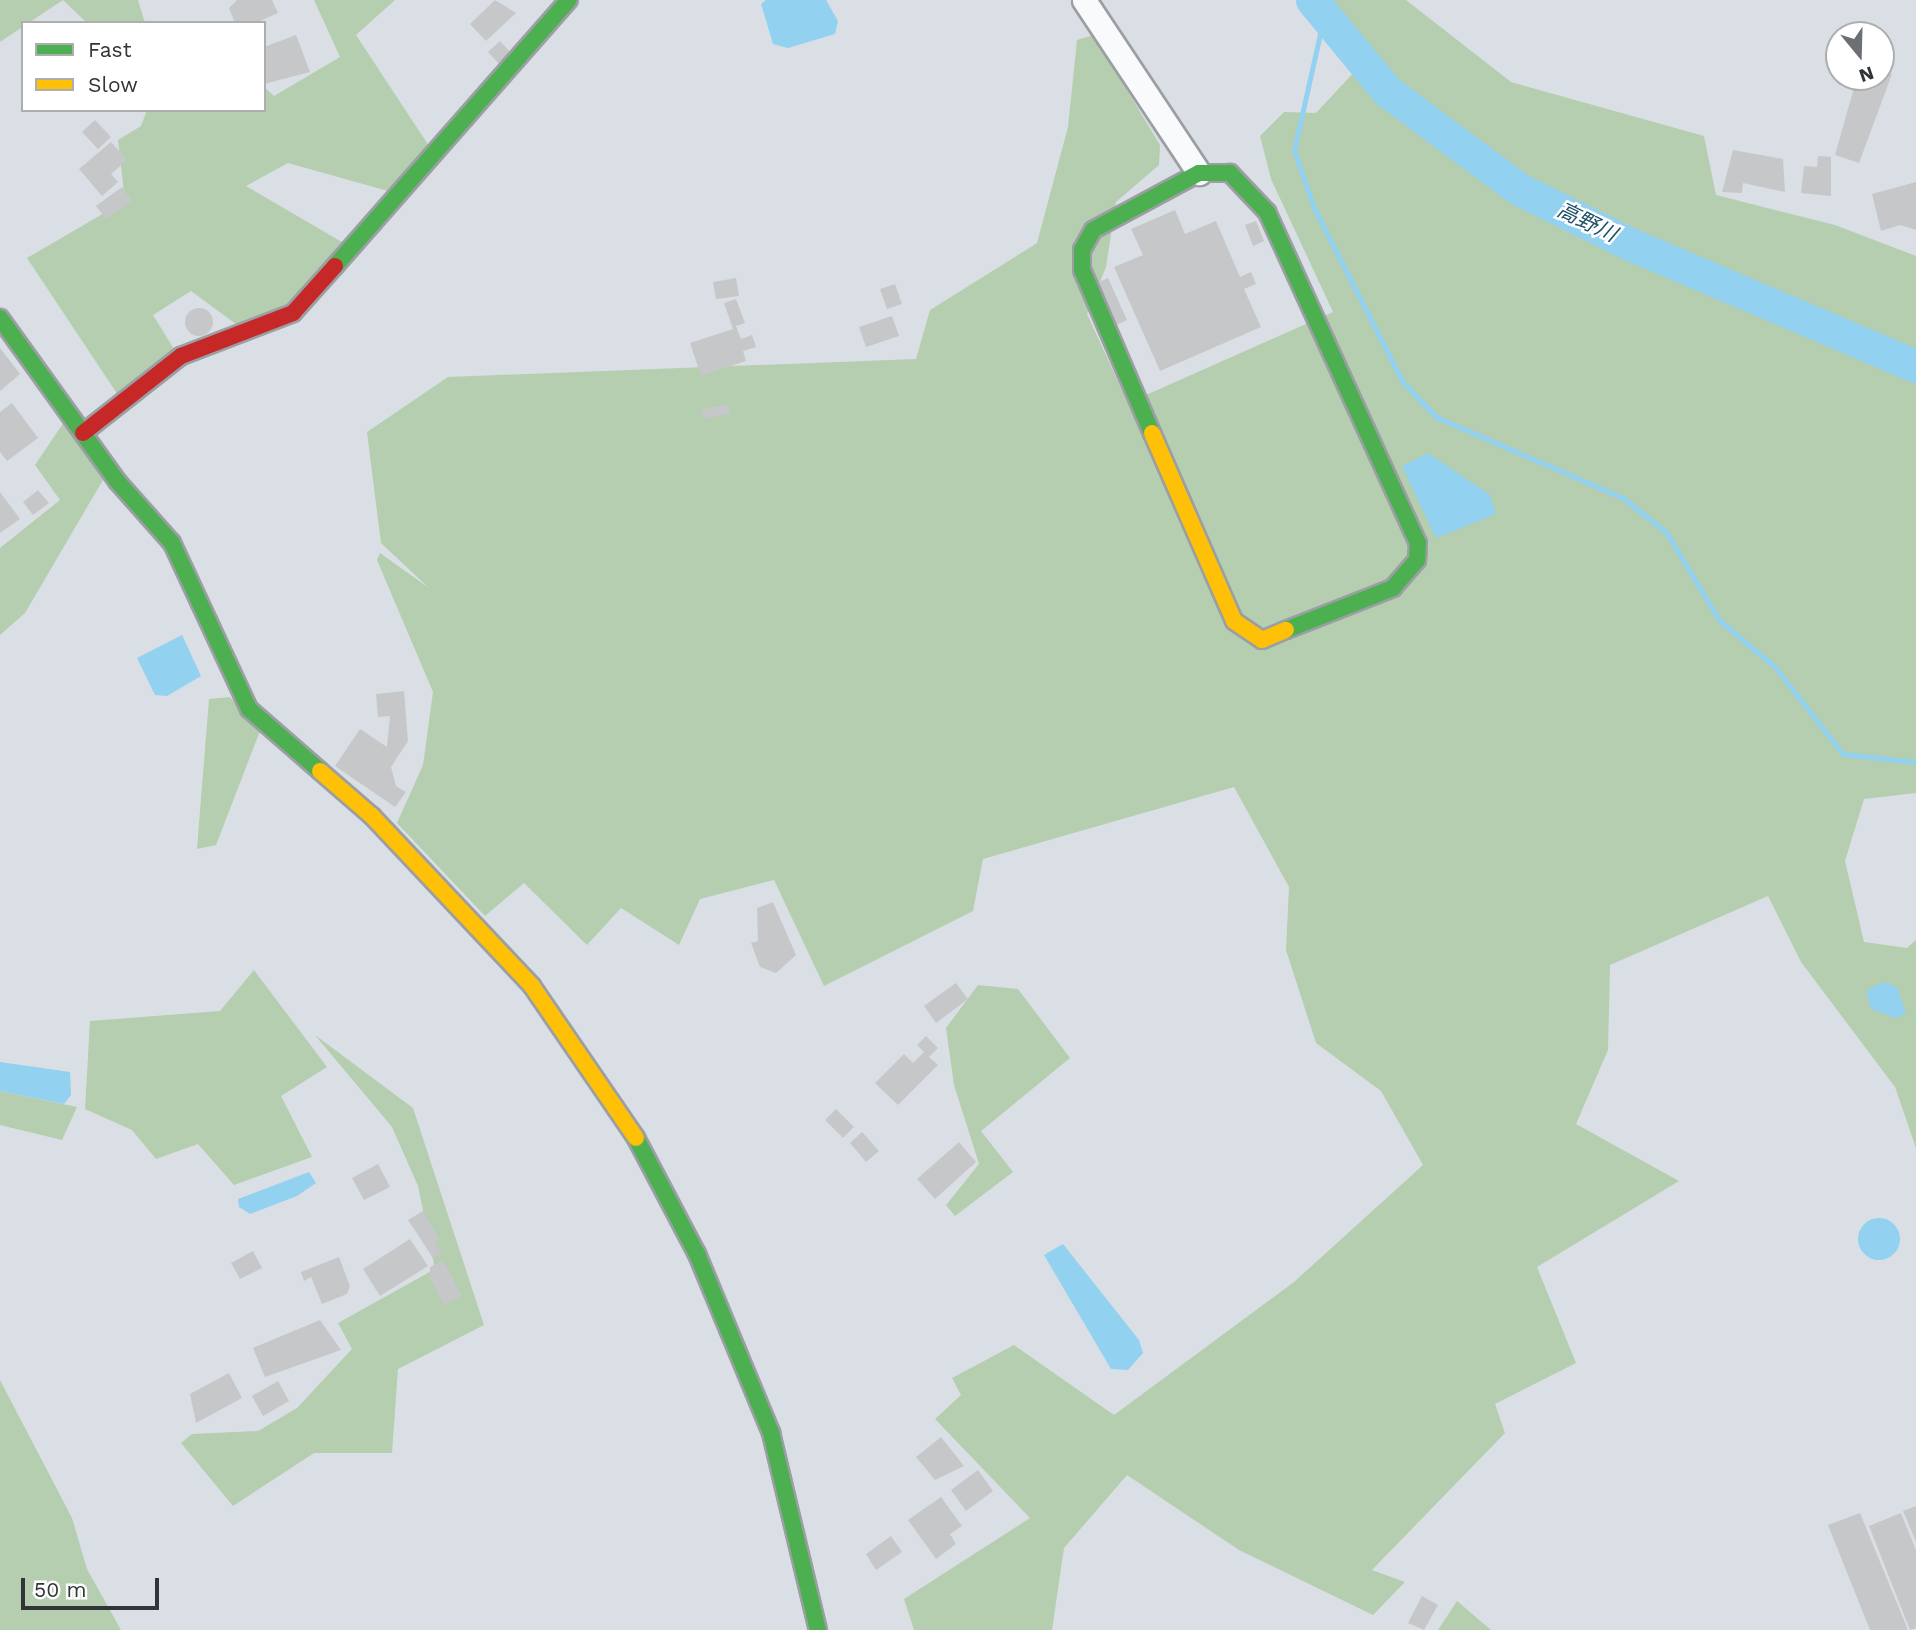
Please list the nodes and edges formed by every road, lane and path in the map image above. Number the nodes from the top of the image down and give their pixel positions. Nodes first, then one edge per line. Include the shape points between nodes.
1 (569, 0) edge
2 (1084, 0) edge
3 (1199, 173) junction
4 (0, 318) edge
5 (83, 433) junction
6 (818, 1630) edge

1 - 5 street via 293,313 267,328 181,356
2 - 3 street
3 - 3 street via 1230,173 1267,212 1418,542 1417,560 1393,587 1262,640 1234,621 1082,270 1082,250 1093,230
4 - 5 street
5 - 6 street via 172,543 249,709 372,816 532,986 647,1155 697,1254 771,1433

